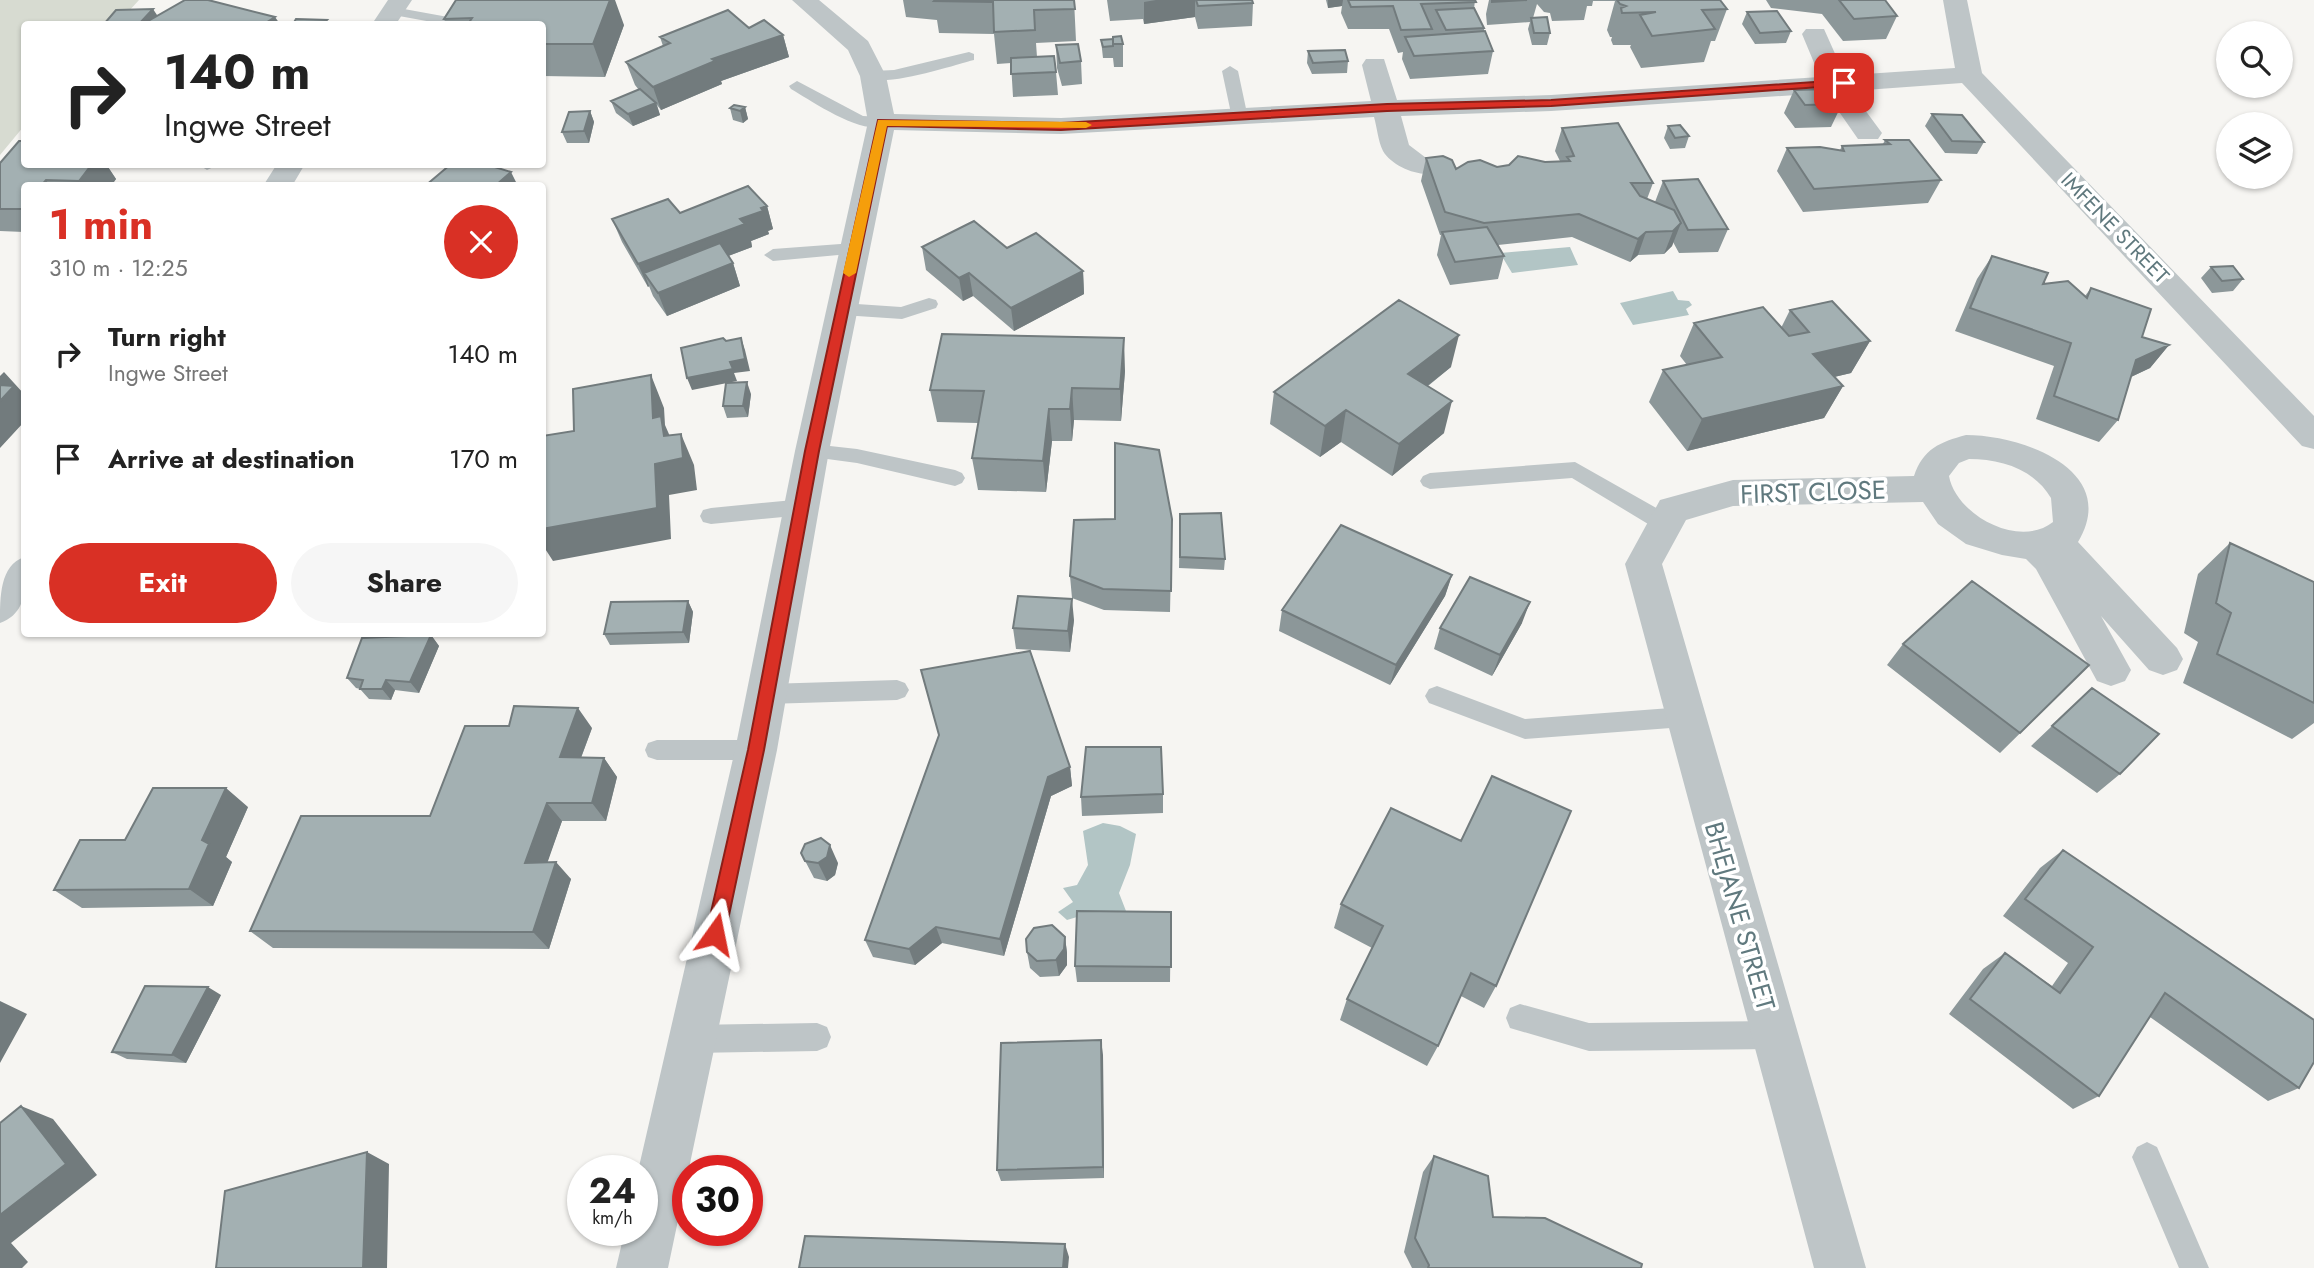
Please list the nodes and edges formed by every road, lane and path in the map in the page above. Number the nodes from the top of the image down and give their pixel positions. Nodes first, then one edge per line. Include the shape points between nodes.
1 (804, 0) edge
2 (1955, 0) edge
3 (392, 12) edge
4 (447, 21) edge
5 (1815, 34) dead end
6 (969, 57) dead end
7 (1375, 65) dead end
8 (1230, 71) dead end
9 (1969, 75) junction
10 (873, 76) junction
11 (1838, 83) junction
12 (797, 86) dead end
13 (1387, 108) junction
14 (1240, 118) junction
15 (882, 122) junction
16 (1868, 133) dead end
17 (1424, 167) dead end
18 (854, 249) junction
19 (774, 255) dead end
20 (929, 304) dead end
21 (842, 309) junction
22 (2314, 437) edge
23 (812, 451) junction
24 (955, 478) dead end
25 (1430, 481) dead end
26 (1932, 489) junction
27 (804, 507) junction
28 (711, 516) dead end
29 (1665, 524) junction
30 (2038, 542) junction
31 (1643, 564) joint
32 (21, 575) edge
33 (0, 608) edge
34 (2163, 659) dead end
35 (2111, 670) dead end
36 (897, 690) dead end
37 (767, 694) junction
38 (1437, 696) dead end
39 (1685, 716) junction
40 (657, 750) dead end
41 (756, 750) junction
42 (1520, 1018) dead end
43 (1774, 1035) junction
44 (817, 1037) dead end
45 (692, 1039) junction
46 (2147, 1157) dead end
47 (642, 1268) edge
48 (1840, 1268) edge
49 (2194, 1268) edge

1 - 10 street via 859,46
2 - 9 street
3 - 4 lane
5 - 11 street
6 - 10 lane
7 - 13 street
8 - 14 lane
9 - 11 street
9 - 22 street, IMFENE STREET
10 - 15 street
11 - 13 street via 1551,103
11 - 16 street
12 - 15 lane via 860,121
13 - 14 street
13 - 17 street via 1396,149
14 - 15 street via 1061,126
15 - 18 street
18 - 19 lane
18 - 21 street
20 - 21 lane via 902,313
21 - 23 street
23 - 24 lane
23 - 27 street
25 - 29 lane via 1575,470
26 - 29 street, FIRST CLOSE via 1733,493 1673,510
26 - 30 street via 1941,505 1979,534
26 - 30 street via 1936,461 1949,451 1986,447 2031,460 2050,473 2073,505 2073,521 2066,533
27 - 28 lane
27 - 37 street
29 - 31 street, FIRST CLOSE
30 - 34 street
30 - 35 street
31 - 39 street, BHEJANE STREET
32 - 33 street
36 - 37 lane
37 - 41 street
38 - 39 lane via 1525,729
39 - 43 street, BHEJANE STREET
40 - 41 lane
41 - 45 street
42 - 43 lane via 1589,1037
43 - 48 street, BHEJANE STREET
44 - 45 lane
45 - 47 street
46 - 49 lane

